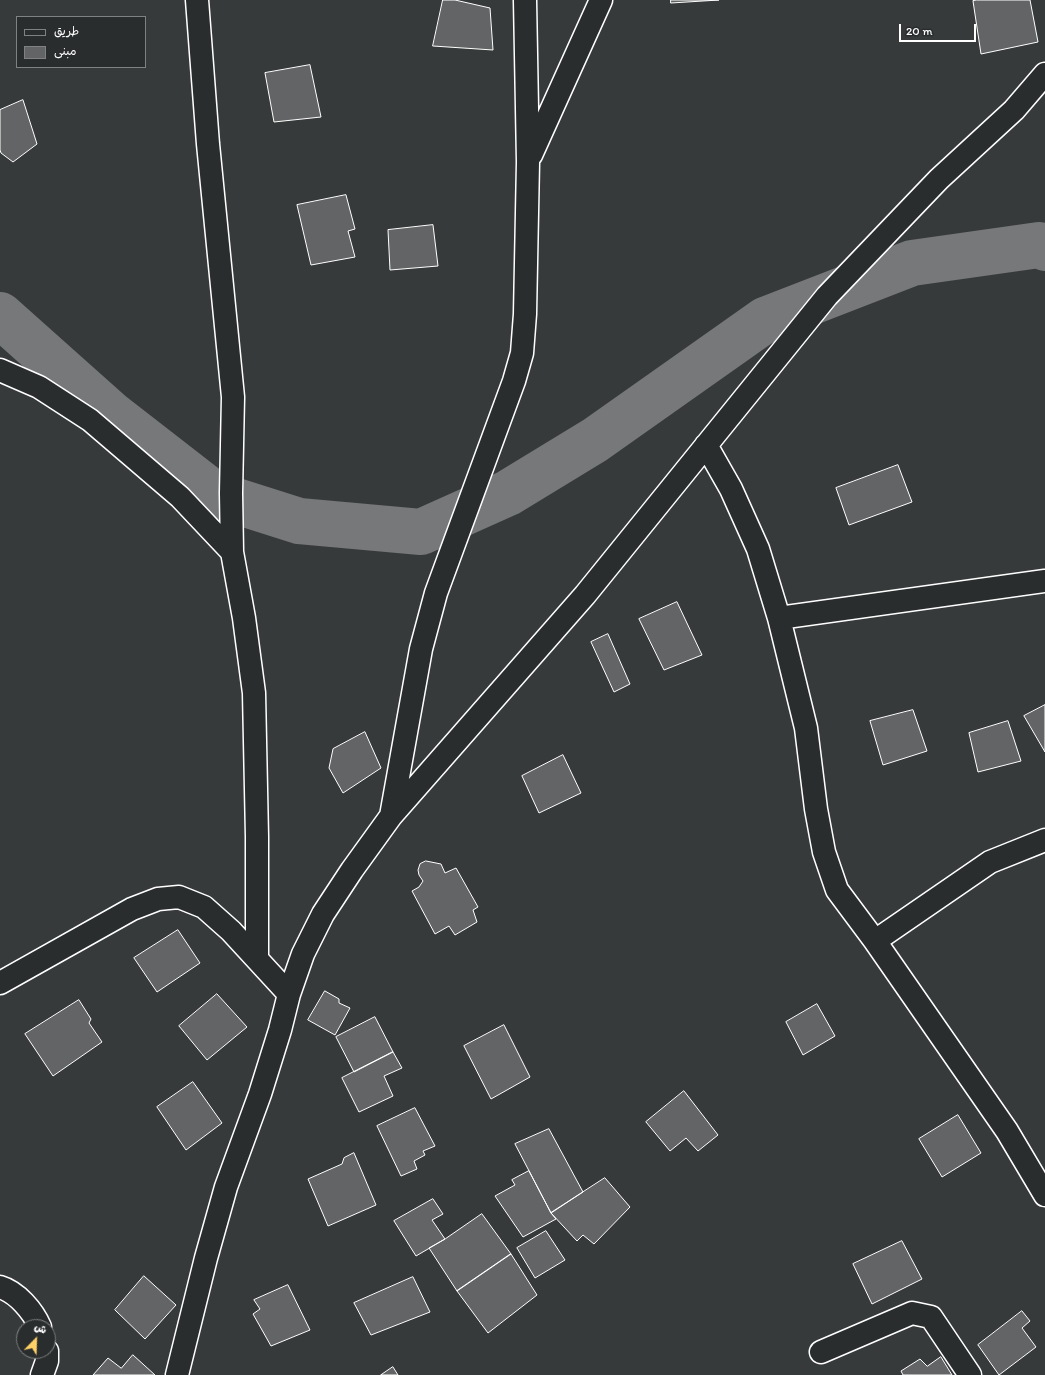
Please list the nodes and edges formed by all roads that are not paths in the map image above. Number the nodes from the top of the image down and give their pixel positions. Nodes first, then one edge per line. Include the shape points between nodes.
1 (197, 0) edge
2 (525, 0) edge
3 (601, 0) edge
4 (1045, 74) edge
5 (528, 162) junction
6 (0, 370) edge
7 (706, 445) junction
8 (232, 552) junction
9 (1045, 580) edge
10 (779, 618) junction
11 (391, 816) junction
12 (1045, 840) edge
13 (875, 941) junction
14 (257, 959) junction
15 (0, 983) edge
16 (289, 994) junction
17 (1045, 1195) edge
18 (0, 1287) edge
19 (35, 1319) edge
20 (821, 1352) dead end
21 (47, 1359) edge
22 (42, 1375) edge
23 (177, 1375) edge
24 (970, 1375) edge

1 - 8 street via 233,396 230,493
2 - 5 street
3 - 5 street
4 - 7 street via 1014,110 939,179 827,296
5 - 11 street via 522,353 436,593 421,649
6 - 8 street via 39,387 90,420 180,497
7 - 10 street via 731,489 758,549
7 - 11 street via 585,595
8 - 14 street via 254,693
9 - 10 street
10 - 13 street via 806,728 824,852 837,890
11 - 16 street via 323,914 303,954
12 - 13 street via 990,862
13 - 17 street via 1007,1131
14 - 15 street via 204,907 179,897 158,899 132,909
14 - 16 street
16 - 23 street via 260,1094 224,1194
18 - 19 street via 24,1303
20 - 24 street via 912,1313 931,1317
21 - 22 street

